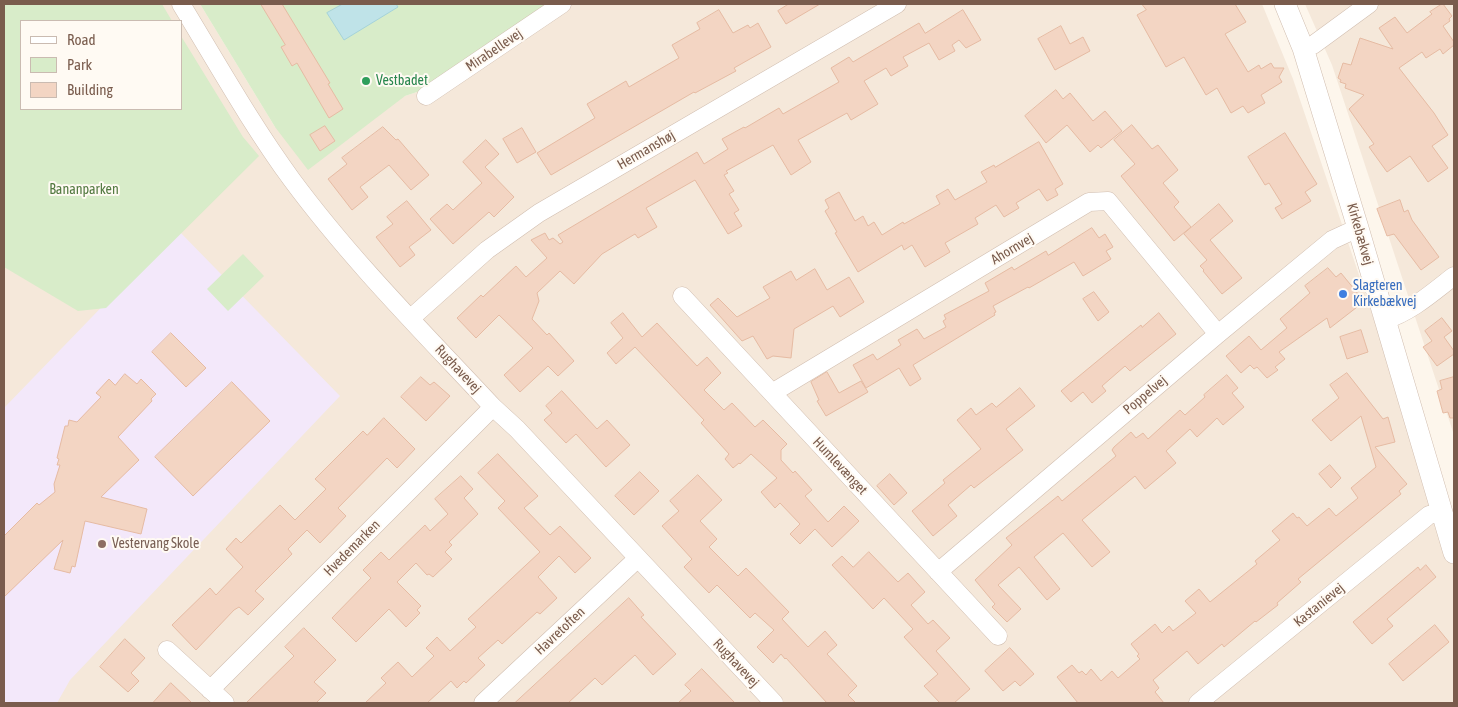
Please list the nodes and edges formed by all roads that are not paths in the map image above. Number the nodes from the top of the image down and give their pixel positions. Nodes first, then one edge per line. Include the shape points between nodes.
1 (181, 4) edge
2 (562, 4) edge
3 (897, 4) edge
4 (1286, 4) edge
5 (1369, 4) edge
6 (1303, 48) junction
7 (426, 96) dead end
8 (1358, 228) junction
9 (1454, 276) edge
10 (682, 296) dead end
11 (411, 318) junction
12 (1385, 320) junction
13 (1218, 334) junction
14 (772, 393) junction
15 (493, 407) junction
16 (1442, 512) junction
17 (1454, 553) edge
18 (637, 559) junction
19 (938, 572) junction
20 (998, 636) dead end
21 (167, 650) dead end
22 (210, 690) junction
23 (225, 703) edge
24 (483, 703) edge
25 (774, 703) edge
26 (1198, 703) edge

1 - 11 street, Rughavevej via 243,108 291,179 341,242
2 - 7 street, Mirabellevej
3 - 11 street, Hermanshøj via 538,213 487,250
4 - 6 street, Kirkebækvej
5 - 6 street via 1313,45
6 - 8 street, Kirkebækvej
8 - 12 street, Kirkebækvej
8 - 13 street, Poppelvej via 1332,240
9 - 12 street via 1395,317
10 - 14 street, Humlevænget
11 - 15 street, Rughavevej
12 - 16 street, Kirkebækvej
13 - 14 street, Ahornvej via 1108,201 1089,202
13 - 19 street, Poppelvej
14 - 19 street, Humlevænget
15 - 18 street, Rughavevej
15 - 22 street, Hvedemarken
16 - 17 street, Kirkebækvej
16 - 26 street, Kastanievej via 1429,515
18 - 24 street, Havretoften
18 - 25 street, Rughavevej
19 - 20 street, Humlevænget
21 - 22 street
22 - 23 street

